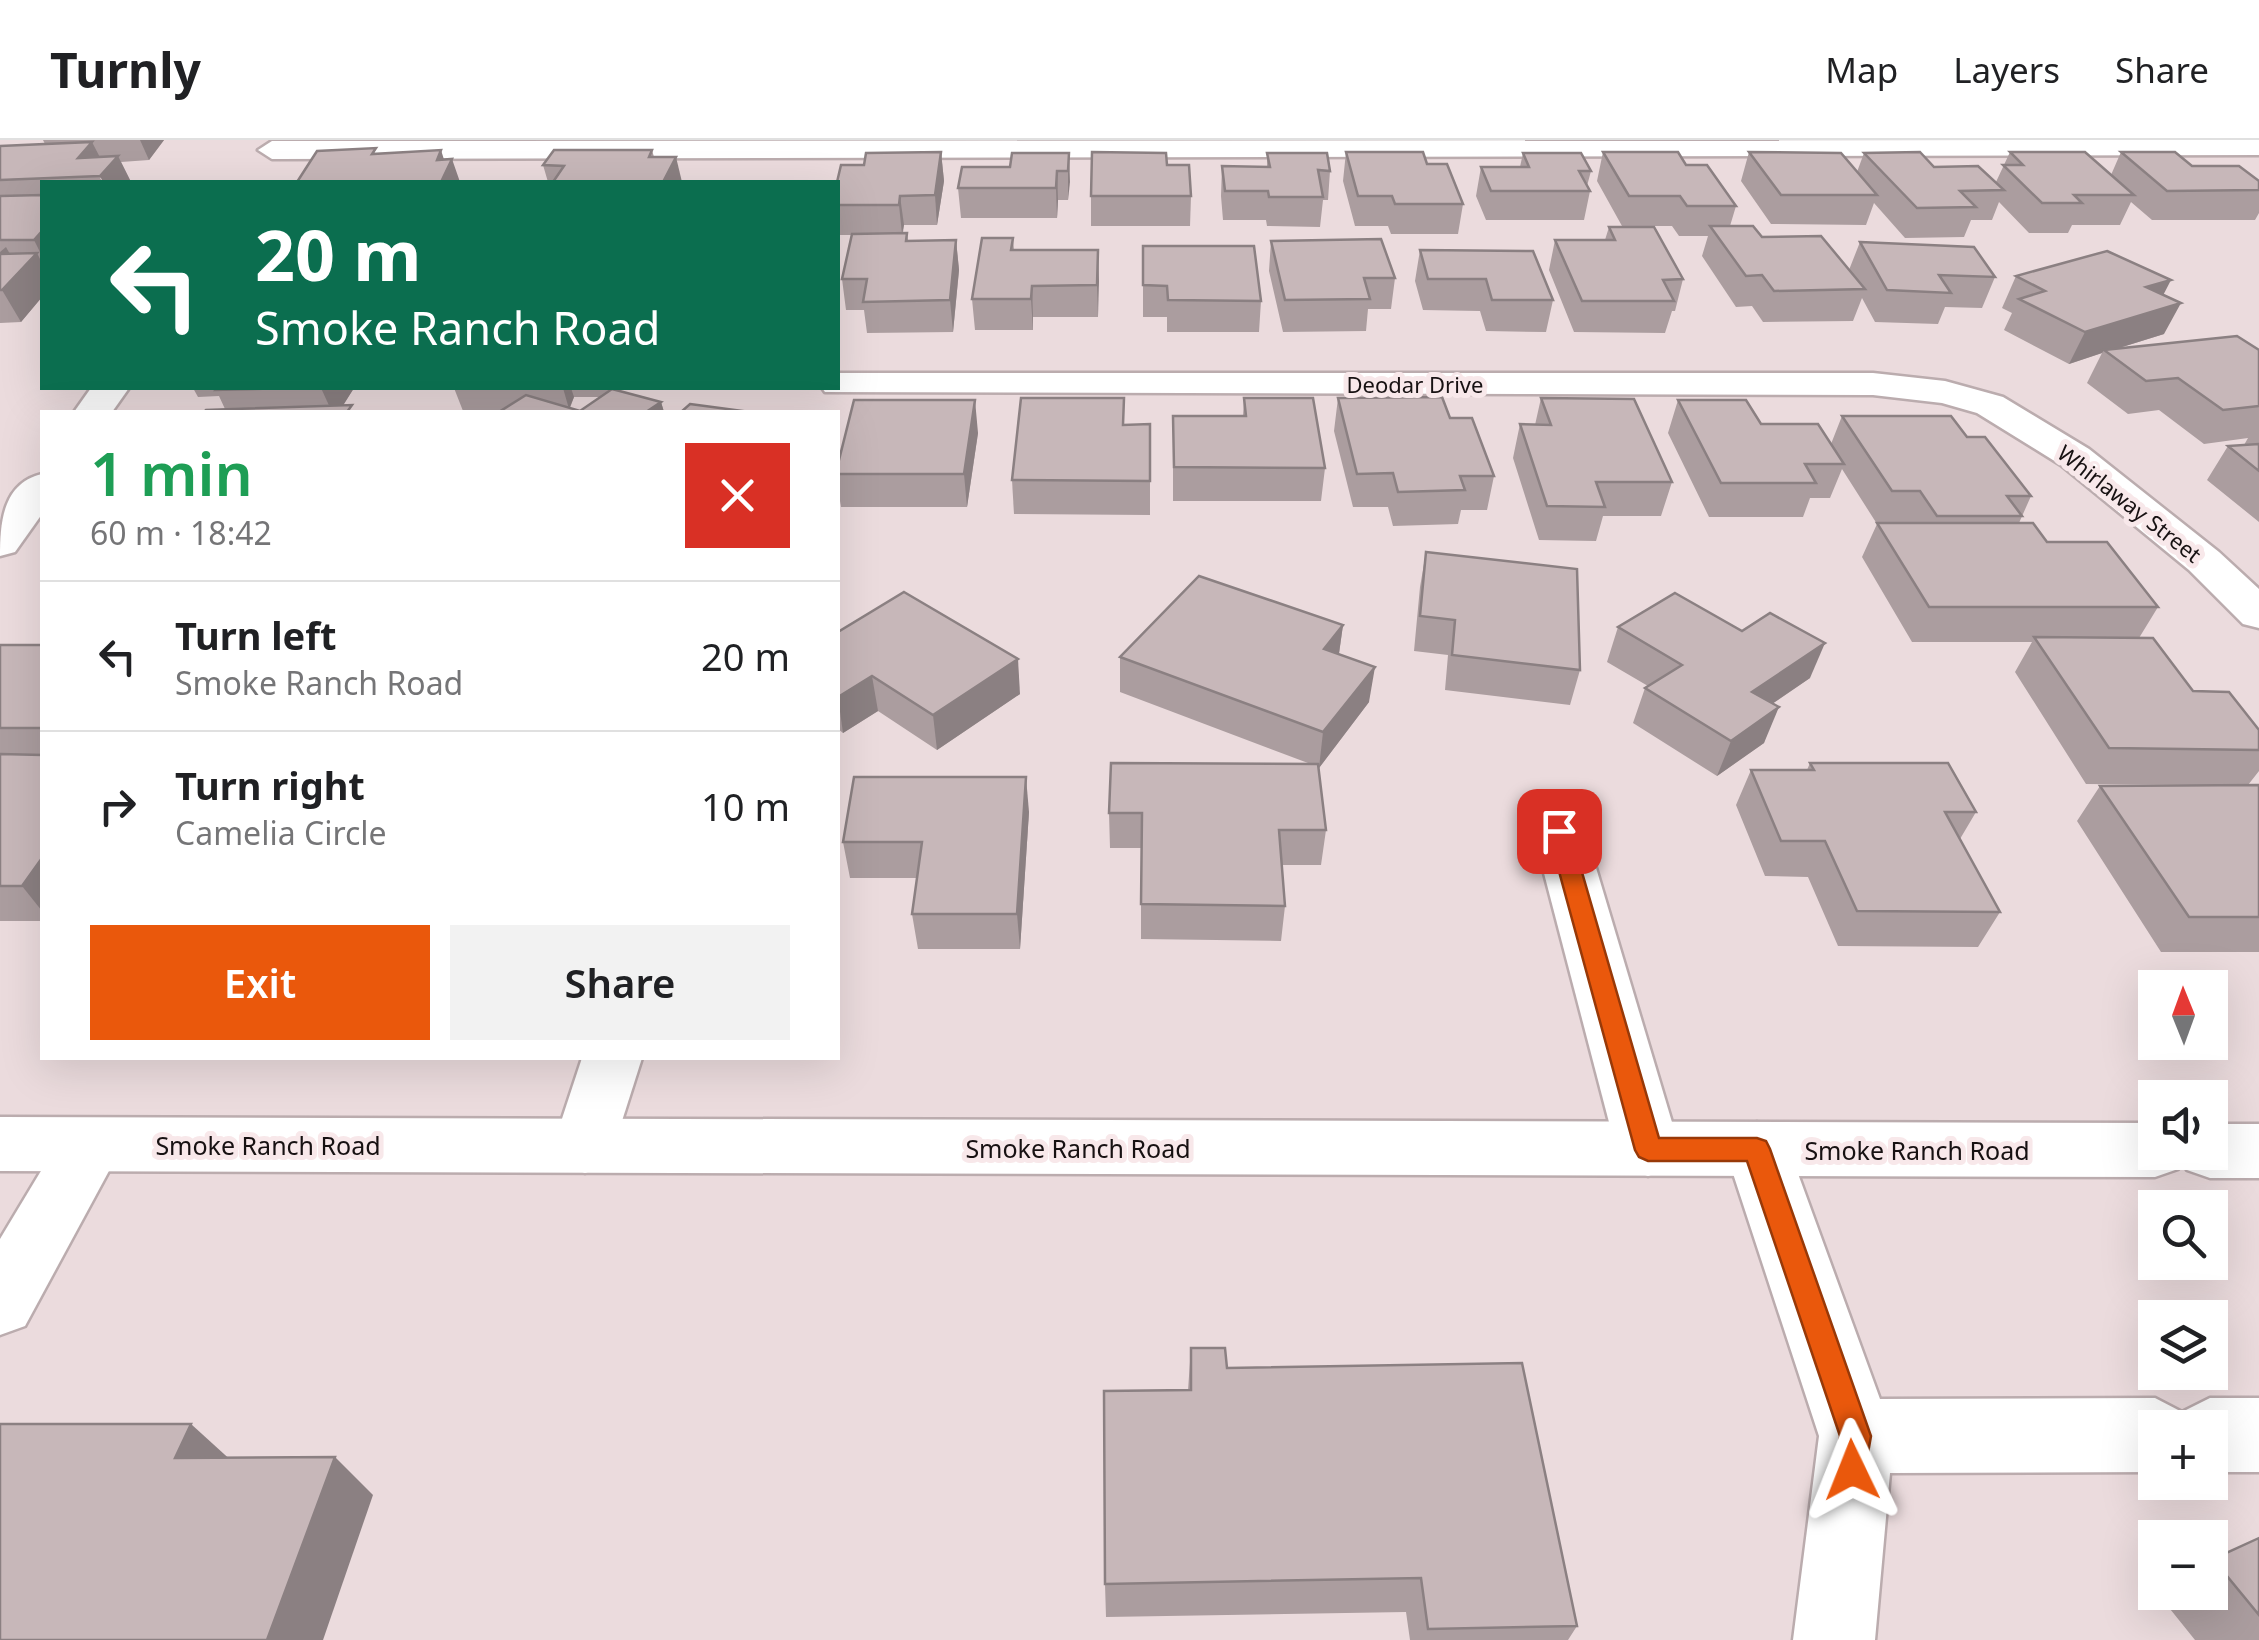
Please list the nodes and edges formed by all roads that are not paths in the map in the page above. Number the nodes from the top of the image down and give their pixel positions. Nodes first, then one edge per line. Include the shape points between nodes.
1 (1941, 143) edge
2 (1342, 144) edge
3 (1499, 144) edge
4 (276, 145) edge
5 (586, 145) edge
6 (782, 145) edge
7 (951, 145) edge
8 (2259, 146) edge
9 (251, 180) edge
10 (778, 180) edge
11 (840, 384) edge
12 (1990, 405) joint
13 (24, 497) edge
14 (0, 543) edge
15 (2259, 614) edge
16 (1559, 831) dead end
17 (611, 1060) edge
18 (0, 1144) edge
19 (91, 1144) junction
20 (585, 1146) junction
21 (1757, 1149) junction
22 (1648, 1150) junction
23 (2138, 1150) edge
24 (2228, 1150) edge
25 (2259, 1151) edge
26 (0, 1303) edge
27 (2138, 1435) edge
28 (2228, 1435) edge
29 (2259, 1435) edge
30 (1856, 1436) junction
31 (1834, 1640) edge

1 - 3 street
1 - 8 street
2 - 3 street
2 - 7 street
4 - 5 street
4 - 9 street
5 - 6 street
6 - 7 street
6 - 10 street
11 - 12 street, Deodar Drive via 1872,384
12 - 15 street, Whirlaway Street via 2075,457
13 - 14 street
16 - 22 street
17 - 20 street
18 - 19 street, Smoke Ranch Road
19 - 20 street, Smoke Ranch Road
19 - 26 street
20 - 22 street, Smoke Ranch Road
21 - 22 street, Smoke Ranch Road
21 - 23 street, Smoke Ranch Road
21 - 30 street
24 - 25 street
27 - 30 street
28 - 29 street
30 - 31 street

